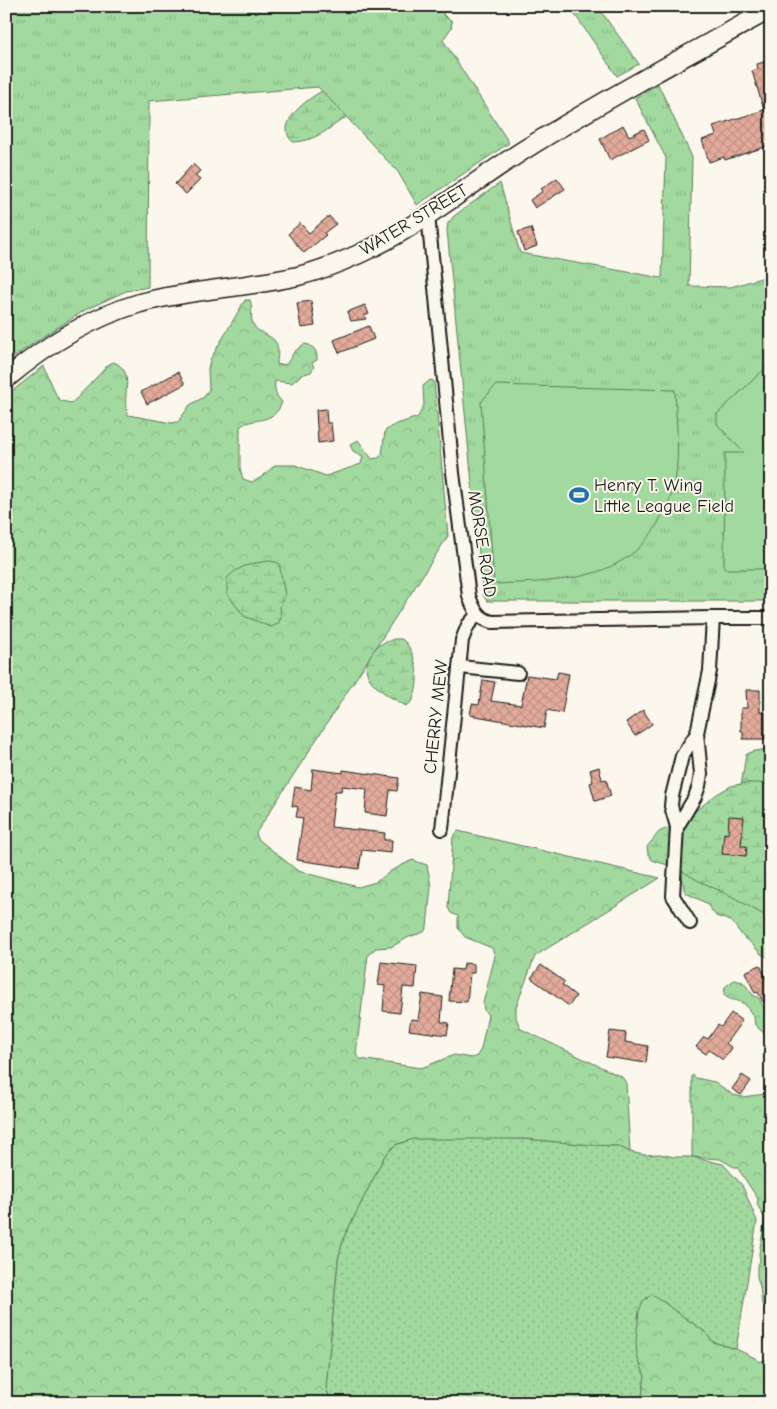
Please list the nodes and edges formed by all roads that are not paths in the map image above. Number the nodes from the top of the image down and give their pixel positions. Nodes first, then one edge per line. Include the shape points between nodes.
1 (771, 9) edge
2 (428, 215) junction
3 (6, 379) edge
4 (478, 614) junction
5 (713, 618) junction
6 (771, 618) edge
7 (460, 667) junction
8 (518, 673) dead end
9 (697, 733) junction
10 (677, 827) junction
11 (442, 828) dead end
12 (690, 923) dead end

1 - 2 main road, WATER STREET via 501,164
2 - 3 main road, WATER STREET via 366,250 320,269 277,280 154,300 95,319 42,351
2 - 4 street, MORSE ROAD via 457,502 469,596
4 - 5 street, MORSE ROAD via 493,622
4 - 7 street, CHERRY MEW via 465,630
5 - 6 street, MORSE ROAD
5 - 9 street via 710,671
7 - 8 street
7 - 11 street, CHERRY MEW
9 - 10 street via 699,786
9 - 10 street via 682,756 672,796 671,806
10 - 12 street via 673,896

